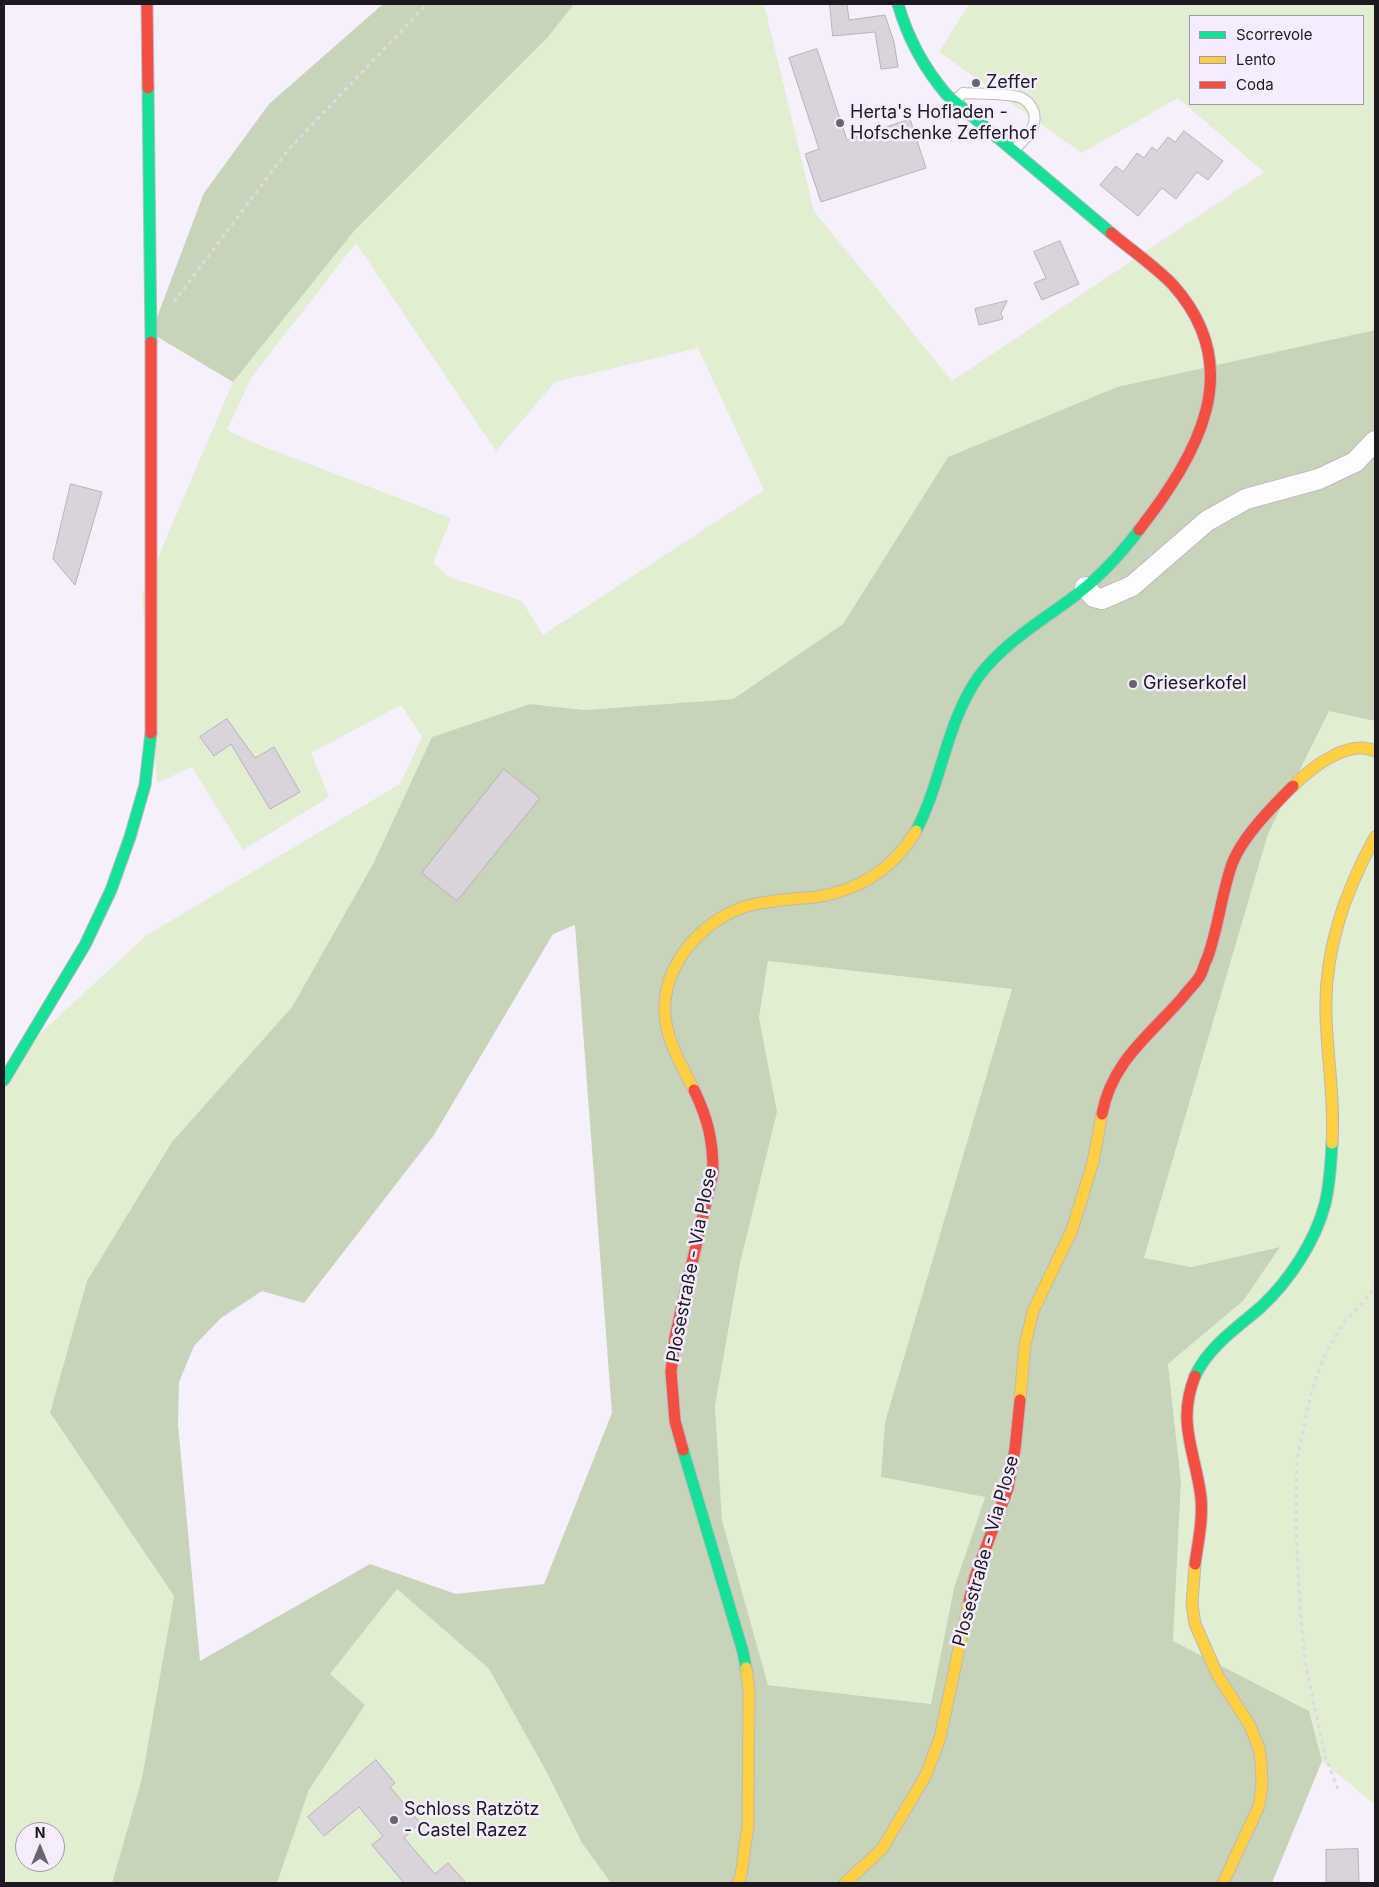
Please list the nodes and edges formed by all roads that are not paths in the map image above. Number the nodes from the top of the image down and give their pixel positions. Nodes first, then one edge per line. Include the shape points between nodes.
1 (147, 4) edge
2 (898, 4) edge
3 (954, 102) junction
4 (1013, 150) junction
5 (1375, 441) edge
6 (1085, 587) junction
7 (1375, 751) edge
8 (1375, 837) edge
9 (4, 1080) edge
10 (738, 1883) edge
11 (845, 1883) edge
12 (1222, 1883) edge

1 - 9 street via 152,721 145,785 111,890 85,945
2 - 3 street, Plosestraße - Via Plose via 908,39 920,62
3 - 4 street, Plosestraße - Via Plose
3 - 4 lane via 963,93 1020,97 1030,103 1036,115 1034,126
4 - 6 street, Plosestraße - Via Plose via 1172,284 1189,305 1207,346 1210,396 1196,443 1150,516 1114,561
5 - 6 street via 1355,462 1328,475 1246,499 1207,521 1132,586 1102,599 1094,597
6 - 10 street, Plosestraße - Via Plose via 1010,644 980,675 959,714 921,822 906,846 890,863 873,877 830,896 774,901 739,909 710,924 689,944 674,968 665,994 666,1028 674,1054 708,1121 713,1147 713,1172 675,1337 671,1372 675,1421 743,1652 749,1689 748,1826
7 - 11 street, Plosestraße - Via Plose via 1350,748 1303,776 1248,836 1231,865 1211,947 1200,976 1136,1046 1120,1069 1104,1105 1093,1162 1072,1230 1033,1310 1025,1345 1008,1488 975,1577 940,1738 926,1775 882,1849
8 - 12 street via 1346,895 1333,938 1326,978 1333,1089 1333,1158 1325,1204 1309,1243 1280,1287 1217,1346 1199,1368 1190,1394 1187,1429 1201,1499 1201,1536 1190,1594 1194,1620 1217,1674 1253,1730 1262,1763 1259,1805

